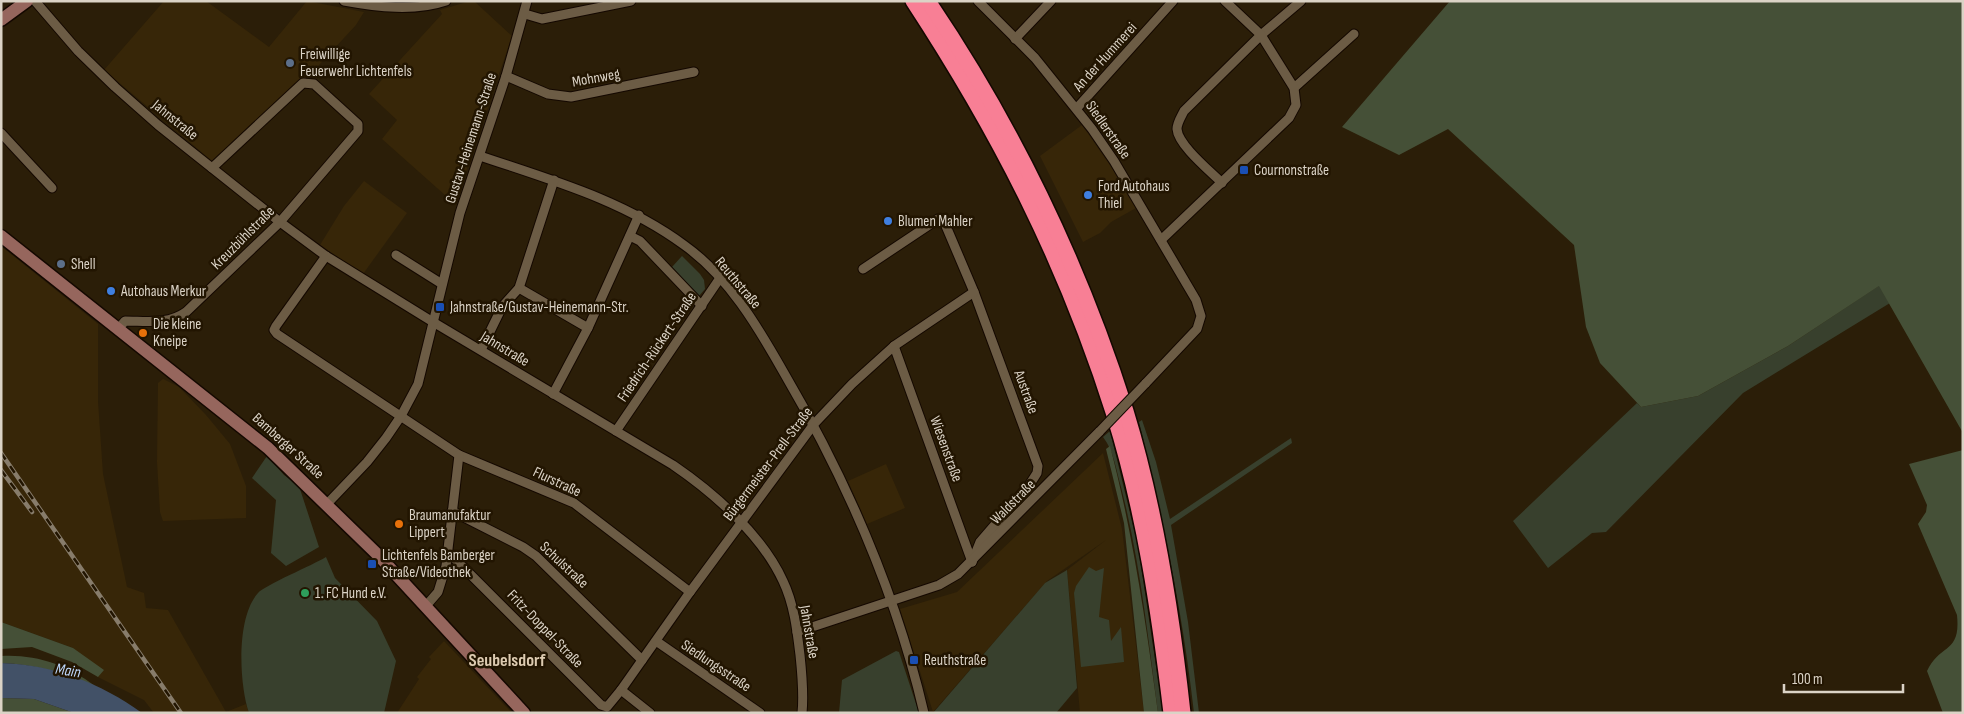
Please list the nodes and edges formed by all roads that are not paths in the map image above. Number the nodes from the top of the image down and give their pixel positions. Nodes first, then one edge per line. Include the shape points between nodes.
1 (27, 1) edge
2 (35, 1) edge
3 (344, 1) edge
4 (446, 1) edge
5 (527, 1) edge
6 (632, 1) edge
7 (913, 1) edge
8 (928, 1) edge
9 (978, 1) edge
10 (1051, 1) edge
11 (1173, 1) edge
12 (1225, 1) edge
13 (1300, 1) edge
14 (525, 14) junction
15 (1, 20) edge
16 (1354, 34) dead end
17 (1261, 35) junction
18 (1015, 39) junction
19 (694, 72) dead end
20 (506, 76) junction
21 (1294, 88) junction
22 (1077, 108) junction
23 (1, 132) edge
24 (480, 156) junction
25 (212, 168) junction
26 (554, 180) junction
27 (1222, 183) junction
28 (52, 188) dead end
29 (639, 215) junction
30 (280, 222) junction
31 (1, 236) edge
32 (630, 236) junction
33 (1161, 240) junction
34 (396, 255) dead end
35 (326, 256) junction
36 (863, 269) dead end
37 (720, 278) junction
38 (442, 284) junction
39 (519, 288) junction
40 (974, 292) junction
41 (702, 306) junction
42 (1200, 320) joint
43 (433, 322) junction
44 (119, 328) junction
45 (588, 328) junction
46 (894, 346) junction
47 (481, 350) junction
48 (553, 394) junction
49 (401, 416) junction
50 (814, 424) junction
51 (616, 431) junction
52 (459, 455) junction
53 (327, 504) junction
54 (452, 510) junction
55 (740, 523) junction
56 (448, 552) junction
57 (972, 562) junction
58 (690, 592) junction
59 (891, 602) junction
60 (426, 607) junction
61 (797, 632) junction
62 (656, 641) junction
63 (642, 660) junction
64 (622, 690) junction
65 (524, 713) edge
66 (650, 713) edge
67 (760, 713) edge
68 (802, 713) edge
69 (924, 713) edge
70 (1171, 713) edge
71 (1183, 713) edge

1 - 15 street
2 - 25 street, Jahnstraße via 78,52 114,87
3 - 4 street via 402,7
5 - 14 street, Gustav-Heinemann-Straße
6 - 14 street via 542,18
7 - 70 highway via 967,86 1022,185 1049,243 1094,357 1114,416 1138,508
8 - 71 highway via 978,78 1033,177 1059,233 1105,351 1126,413 1149,501 1168,592
9 - 18 street, Siedlerstraße
10 - 18 street
11 - 22 street, An der Hummerei
12 - 17 street
13 - 17 street
14 - 20 street, Gustav-Heinemann-Straße
16 - 21 street
17 - 21 street
17 - 27 street via 1184,111 1179,120 1180,140
18 - 22 street, Siedlerstraße via 1042,65
19 - 20 street, Mohnweg via 571,97 548,94
20 - 24 street, Gustav-Heinemann-Straße
21 - 27 street via 1296,105 1289,118
22 - 33 street, Siedlerstraße via 1114,161
23 - 28 street
24 - 26 street, Reuthstraße
24 - 38 street, Gustav-Heinemann-Straße via 460,213
25 - 30 street, Jahnstraße
25 - 30 street, Kreuzbühlstraße via 303,83 314,84 358,124 358,131
26 - 29 street, Reuthstraße
26 - 39 street
27 - 33 street
29 - 32 street
29 - 37 street, Reuthstraße via 686,246
30 - 35 street, Jahnstraße
30 - 44 street, Kreuzbühlstraße via 178,318 125,321
31 - 44 street, Bamberger Straße
32 - 41 street via 640,241
32 - 45 street
33 - 42 street, Siedlerstraße via 1196,300
34 - 38 street
35 - 43 street, Jahnstraße
35 - 49 street, Flurstraße via 274,330
36 - 40 street, Austraße via 938,219 943,219
37 - 41 street, Friedrich-Rückert-Straße
37 - 50 street, Reuthstraße via 747,312
38 - 43 street, Gustav-Heinemann-Straße
39 - 45 street
39 - 47 street via 502,307
40 - 46 street, Bürgermeister-Prell-Straße
40 - 57 street, Austraße via 1038,466 1030,484 980,542
41 - 51 street, Friedrich-Rückert-Straße
42 - 57 street, Waldstraße, bridge via 1192,336
43 - 47 street, Jahnstraße
43 - 49 street, Gustav-Heinemann-Straße via 418,384
44 - 53 street, Bamberger Straße via 268,448
45 - 48 street
46 - 50 street, Bürgermeister-Prell-Straße
46 - 57 street, Wiesenstraße
47 - 48 street, Jahnstraße
48 - 51 street, Jahnstraße
49 - 52 street, Flurstraße
49 - 53 street, Gustav-Heinemann-Straße via 367,462
50 - 55 street, Bürgermeister-Prell-Straße
50 - 59 street, Reuthstraße via 860,519
51 - 55 street, Jahnstraße via 699,483
52 - 54 street
52 - 58 street, Flurstraße via 574,504
53 - 60 street, Bamberger Straße
54 - 56 street
54 - 63 street, Schulstraße via 523,546 536,556
55 - 58 street, Bürgermeister-Prell-Straße
55 - 61 street, Jahnstraße via 774,564 784,582
56 - 60 street via 438,592
56 - 64 street, Fritz-Doppel-Straße via 601,706 607,707
57 - 59 street, Waldstraße via 948,581
58 - 62 street, Bürgermeister-Prell-Straße
59 - 61 street, Waldstraße
59 - 69 street, Reuthstraße
60 - 65 street, Bamberger Straße
61 - 68 street, Jahnstraße
62 - 63 street, Bürgermeister-Prell-Straße
62 - 67 street, Siedlungsstraße
63 - 64 street, Bürgermeister-Prell-Straße
64 - 66 street

